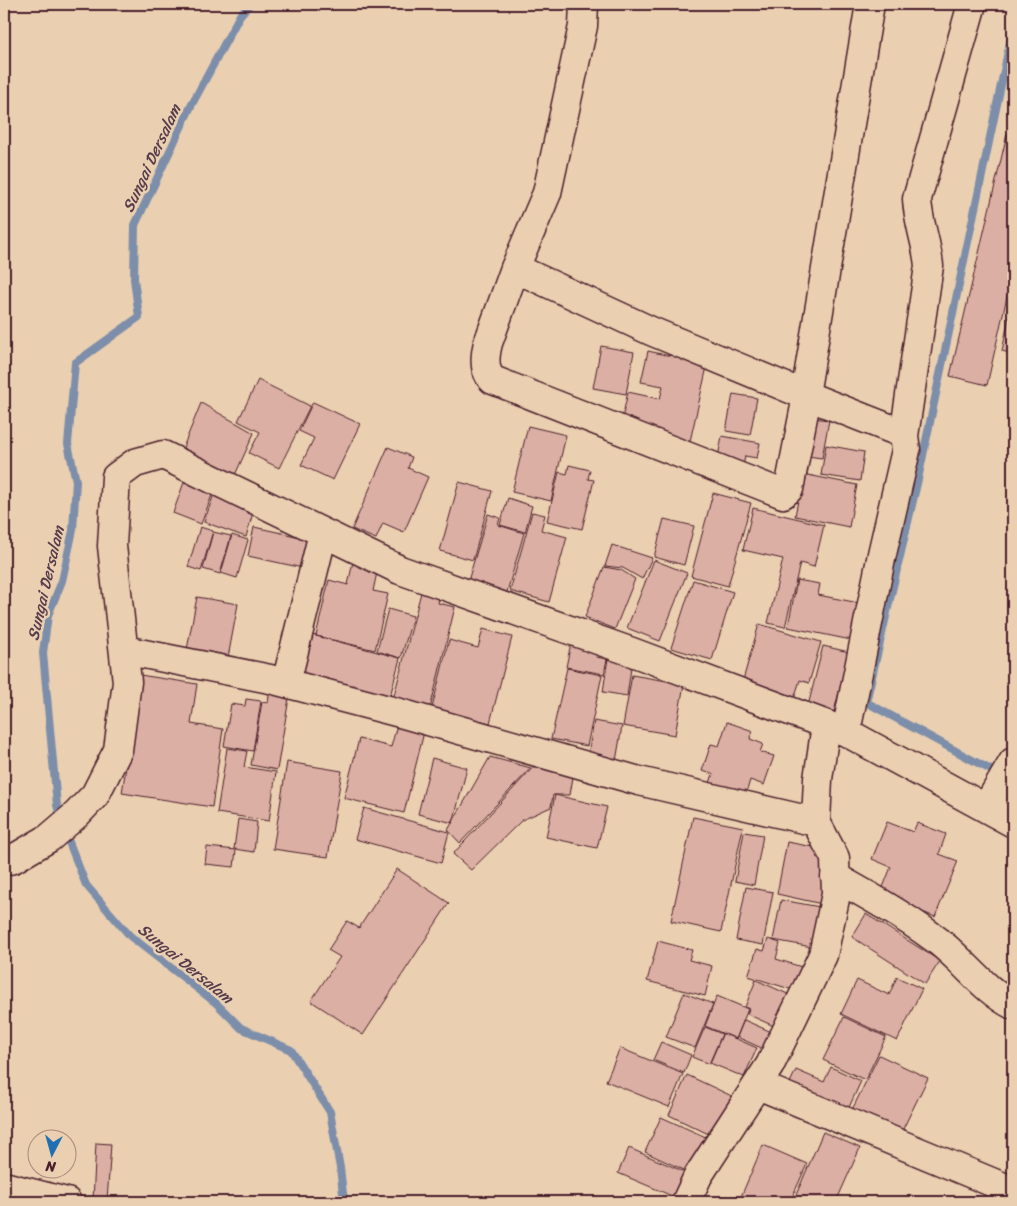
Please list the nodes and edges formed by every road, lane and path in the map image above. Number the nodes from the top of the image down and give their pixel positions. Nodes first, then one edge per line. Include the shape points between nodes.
1 (584, 4) edge
2 (870, 4) edge
3 (972, 4) edge
4 (515, 268) junction
5 (806, 395) junction
6 (904, 436) junction
7 (323, 533) junction
8 (124, 650) junction
9 (286, 684) junction
10 (836, 728) junction
11 (1013, 763) edge
12 (991, 800) junction
13 (816, 822) junction
14 (1013, 823) edge
15 (4, 861) edge
16 (835, 878) junction
17 (1013, 1005) edge
18 (758, 1085) junction
19 (4, 1186) edge
20 (1013, 1191) edge
21 (67, 1202) edge
22 (686, 1202) edge

1 - 4 street via 583,26 547,193
2 - 5 street
3 - 6 street via 917,199 930,266
4 - 5 street via 652,331
4 - 5 street via 488,343 487,373 493,380 783,494 789,489
5 - 6 street
6 - 10 street via 906,450 882,554
7 - 8 street via 163,455 135,463 116,477 112,546
7 - 9 street
7 - 10 street via 400,570
8 - 9 street
8 - 15 street via 127,682 118,750 95,795 48,838
9 - 13 street via 638,781
10 - 12 street
10 - 13 street via 818,779
11 - 12 street
12 - 14 street
13 - 16 street via 835,858
16 - 17 street via 934,938 986,986
16 - 18 street via 836,894 824,955
18 - 20 street
18 - 22 street via 698,1176
19 - 21 street

